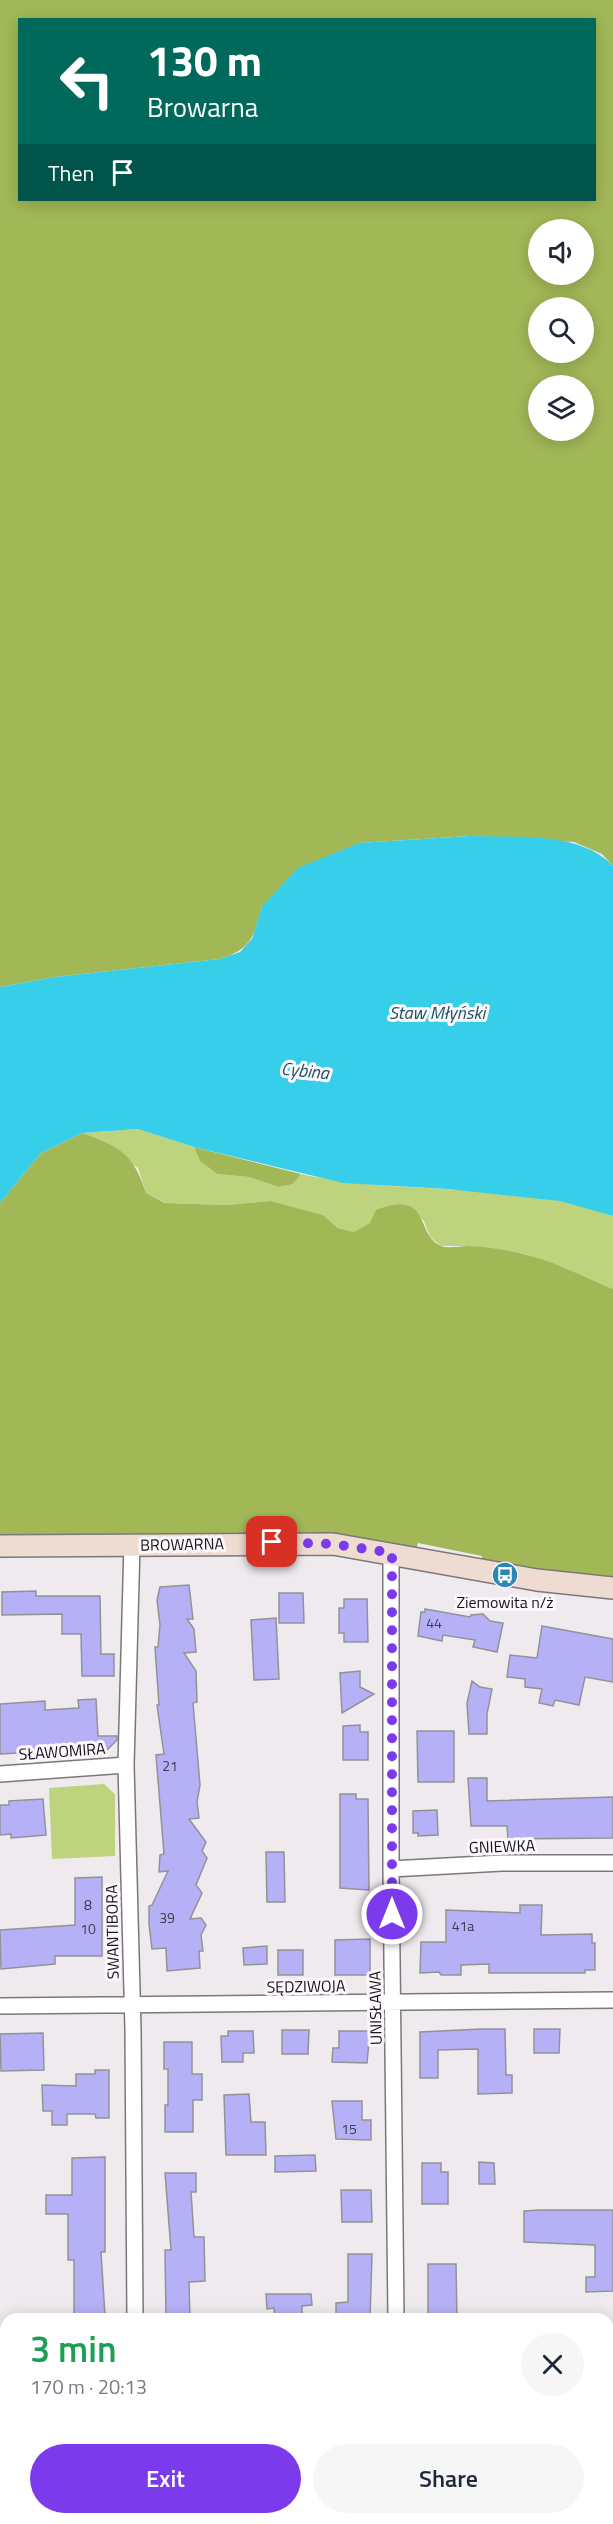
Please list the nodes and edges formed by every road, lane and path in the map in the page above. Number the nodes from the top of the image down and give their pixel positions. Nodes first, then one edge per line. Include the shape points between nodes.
1 (132, 1544) junction
2 (0, 1546) edge
3 (392, 1553) junction
4 (613, 1588) edge
5 (126, 1765) junction
6 (0, 1774) edge
7 (613, 1863) edge
8 (391, 1869) junction
9 (613, 2000) edge
10 (131, 2003) junction
11 (392, 2003) junction
12 (0, 2006) edge
13 (135, 2313) edge
14 (396, 2313) edge

1 - 2 street, BROWARNA
1 - 3 street, BROWARNA via 308,1542
1 - 5 street, SWANTIBORA
3 - 4 street, BROWARNA via 537,1580
3 - 8 street, UNISŁAWA
5 - 6 street, SŁAWOMIRA
5 - 10 street, SWANTIBORA
7 - 8 street, GNIEWKA
8 - 11 street, UNISŁAWA
9 - 11 street, SĘDZIWOJA
10 - 11 street, SĘDZIWOJA
10 - 12 street, SĘDZIWOJA
10 - 13 street, SWANTIBORA
11 - 14 street, UNISŁAWA

